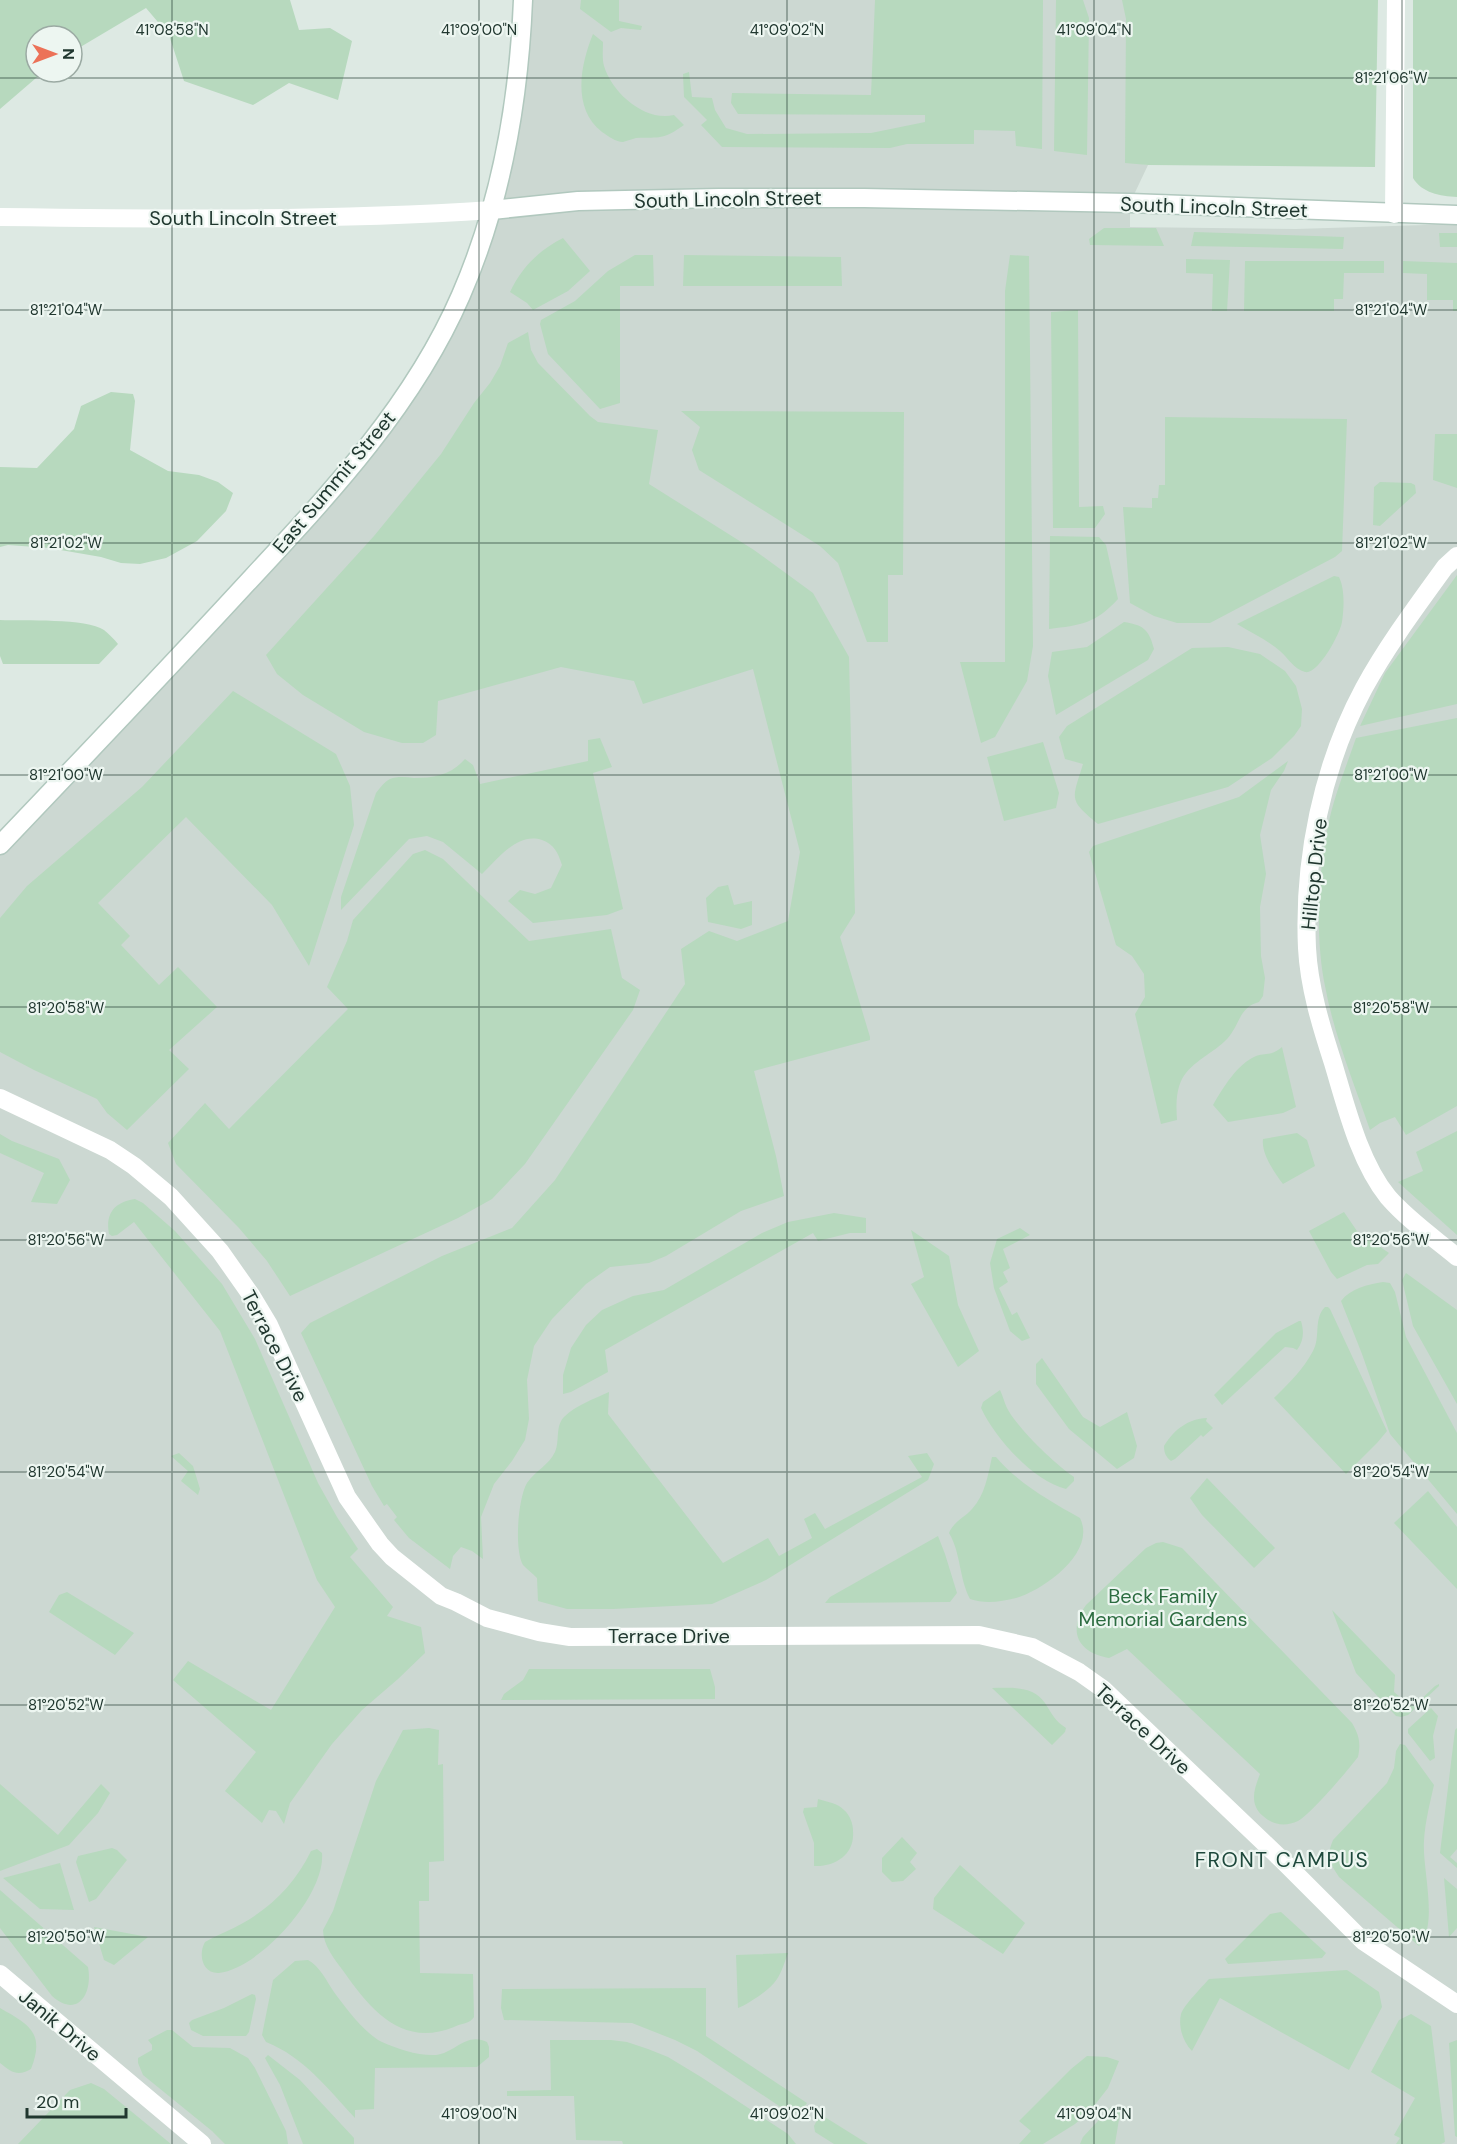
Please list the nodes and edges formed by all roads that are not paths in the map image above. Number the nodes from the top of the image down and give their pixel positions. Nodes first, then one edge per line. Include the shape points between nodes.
1 (523, 0) edge
2 (1396, 0) edge
3 (492, 210) junction
4 (1394, 213) junction
5 (1457, 215) edge
6 (0, 217) edge
7 (1457, 556) edge
8 (0, 845) edge
9 (0, 1098) edge
10 (1457, 1257) edge
11 (0, 1974) edge
12 (1457, 2004) edge
13 (202, 2144) edge

1 - 3 street, East Summit Street via 512,111
2 - 4 street
3 - 4 street, South Lincoln Street via 586,201 830,198
3 - 6 street, South Lincoln Street via 391,217
3 - 8 street, East Summit Street via 450,319 372,443 189,647
4 - 5 street, South Lincoln Street
7 - 10 street, Hilltop Drive via 1385,652 1343,734 1324,791 1307,897 1307,950 1317,1011 1357,1139 1388,1197
9 - 12 street, Terrace Drive via 110,1150 171,1197 202,1230 236,1272 269,1325 358,1515 392,1557 441,1596 487,1618 570,1637 979,1635 1032,1647 1103,1689 1363,1941
11 - 13 street, Janik Drive

